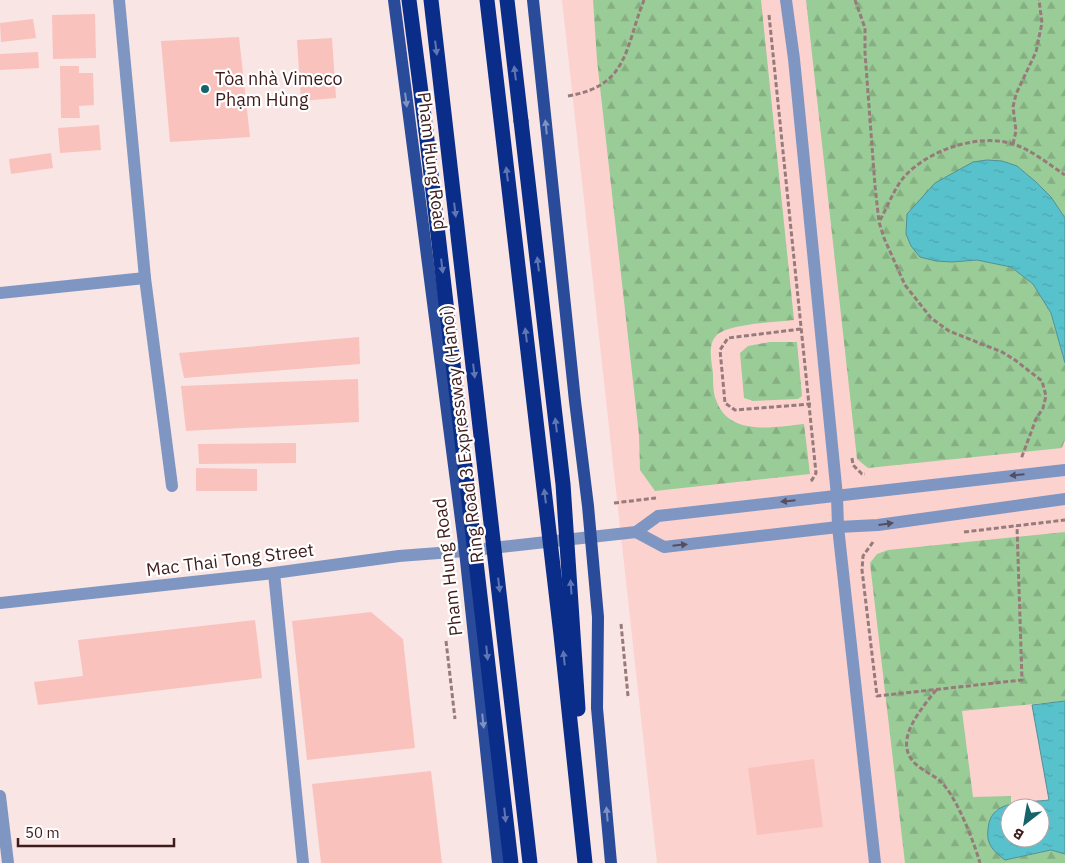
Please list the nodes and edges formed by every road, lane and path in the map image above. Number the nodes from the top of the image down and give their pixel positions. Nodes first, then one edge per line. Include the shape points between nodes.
1 (119, 0) edge
2 (394, 0) edge
3 (409, 0) edge
4 (431, 0) edge
5 (488, 0) edge
6 (507, 0) edge
7 (533, 0) edge
8 (644, 0) edge
9 (786, 0) edge
10 (855, 0) edge
11 (1038, 0) edge
12 (769, 10) dead end
13 (568, 96) dead end
14 (1013, 144) junction
15 (1065, 175) edge
16 (879, 222) junction
17 (145, 278) junction
18 (0, 293) edge
19 (801, 328) junction
20 (809, 404) junction
21 (852, 455) dead end
22 (1030, 458) dead end
23 (1021, 459) junction
24 (1012, 460) dead end
25 (1065, 470) edge
26 (871, 474) dead end
27 (806, 482) dead end
28 (172, 486) dead end
29 (837, 496) junction
30 (664, 497) dead end
31 (1065, 499) edge
32 (614, 503) dead end
33 (1065, 520) edge
34 (1017, 526) junction
35 (838, 528) junction
36 (636, 532) junction
37 (960, 532) dead end
38 (590, 537) junction
39 (873, 542) dead end
40 (464, 551) junction
41 (274, 573) junction
42 (0, 603) edge
43 (621, 624) dead end
44 (446, 642) dead end
45 (937, 690) junction
46 (628, 696) dead end
47 (455, 720) dead end
48 (0, 796) edge
49 (8, 863) edge
50 (303, 863) edge
51 (498, 863) edge
52 (510, 863) edge
53 (530, 863) edge
54 (586, 863) edge
55 (611, 863) edge
56 (875, 863) edge
57 (980, 863) edge

1 - 17 street
2 -> 40 main road, Pham Hung Road
3 -> 52 highway, bridge
4 -> 53 highway, Ring Road 3 Expressway (Hanoi), bridge
54 -> 5 highway, bridge
54 -> 6 highway, bridge via 563,484
38 -> 7 main road
8 - 13 path via 618,70 602,84 582,94
9 - 29 street
10 - 16 path via 865,28
11 - 14 path via 1042,23 1040,37 1016,94
12 - 19 path
14 - 15 path
14 - 16 path via 975,141 930,156 904,177
16 - 23 path via 905,285 931,318 949,331 1002,352 1042,381 1046,396 1043,408
17 - 18 street
17 - 28 street
19 - 20 path
19 - 20 path via 728,338 720,350 725,403 735,410
20 - 27 path via 816,473 812,480
21 - 26 path via 853,465 862,474
22 - 23 path
23 - 24 path
25 -> 29 street
29 - 35 street
29 -> 36 street via 658,516
30 - 32 path
35 -> 31 street
33 - 34 path
34 - 37 path
34 - 45 path via 1022,680
36 -> 35 street via 664,547
35 - 56 street
36 - 38 street, Mac Thai Tong Street
38 - 40 street, Mac Thai Tong Street
55 -> 38 main road via 597,708 598,618
39 - 45 path via 863,556 862,570 877,696
40 - 41 street, Mac Thai Tong Street via 399,556
40 -> 51 main road, Pham Hung Road
41 - 42 street, Mac Thai Tong Street
41 - 50 street
43 - 46 path
44 - 47 path
45 - 57 path via 913,721 907,747 910,758 940,782 951,796
48 - 49 street

